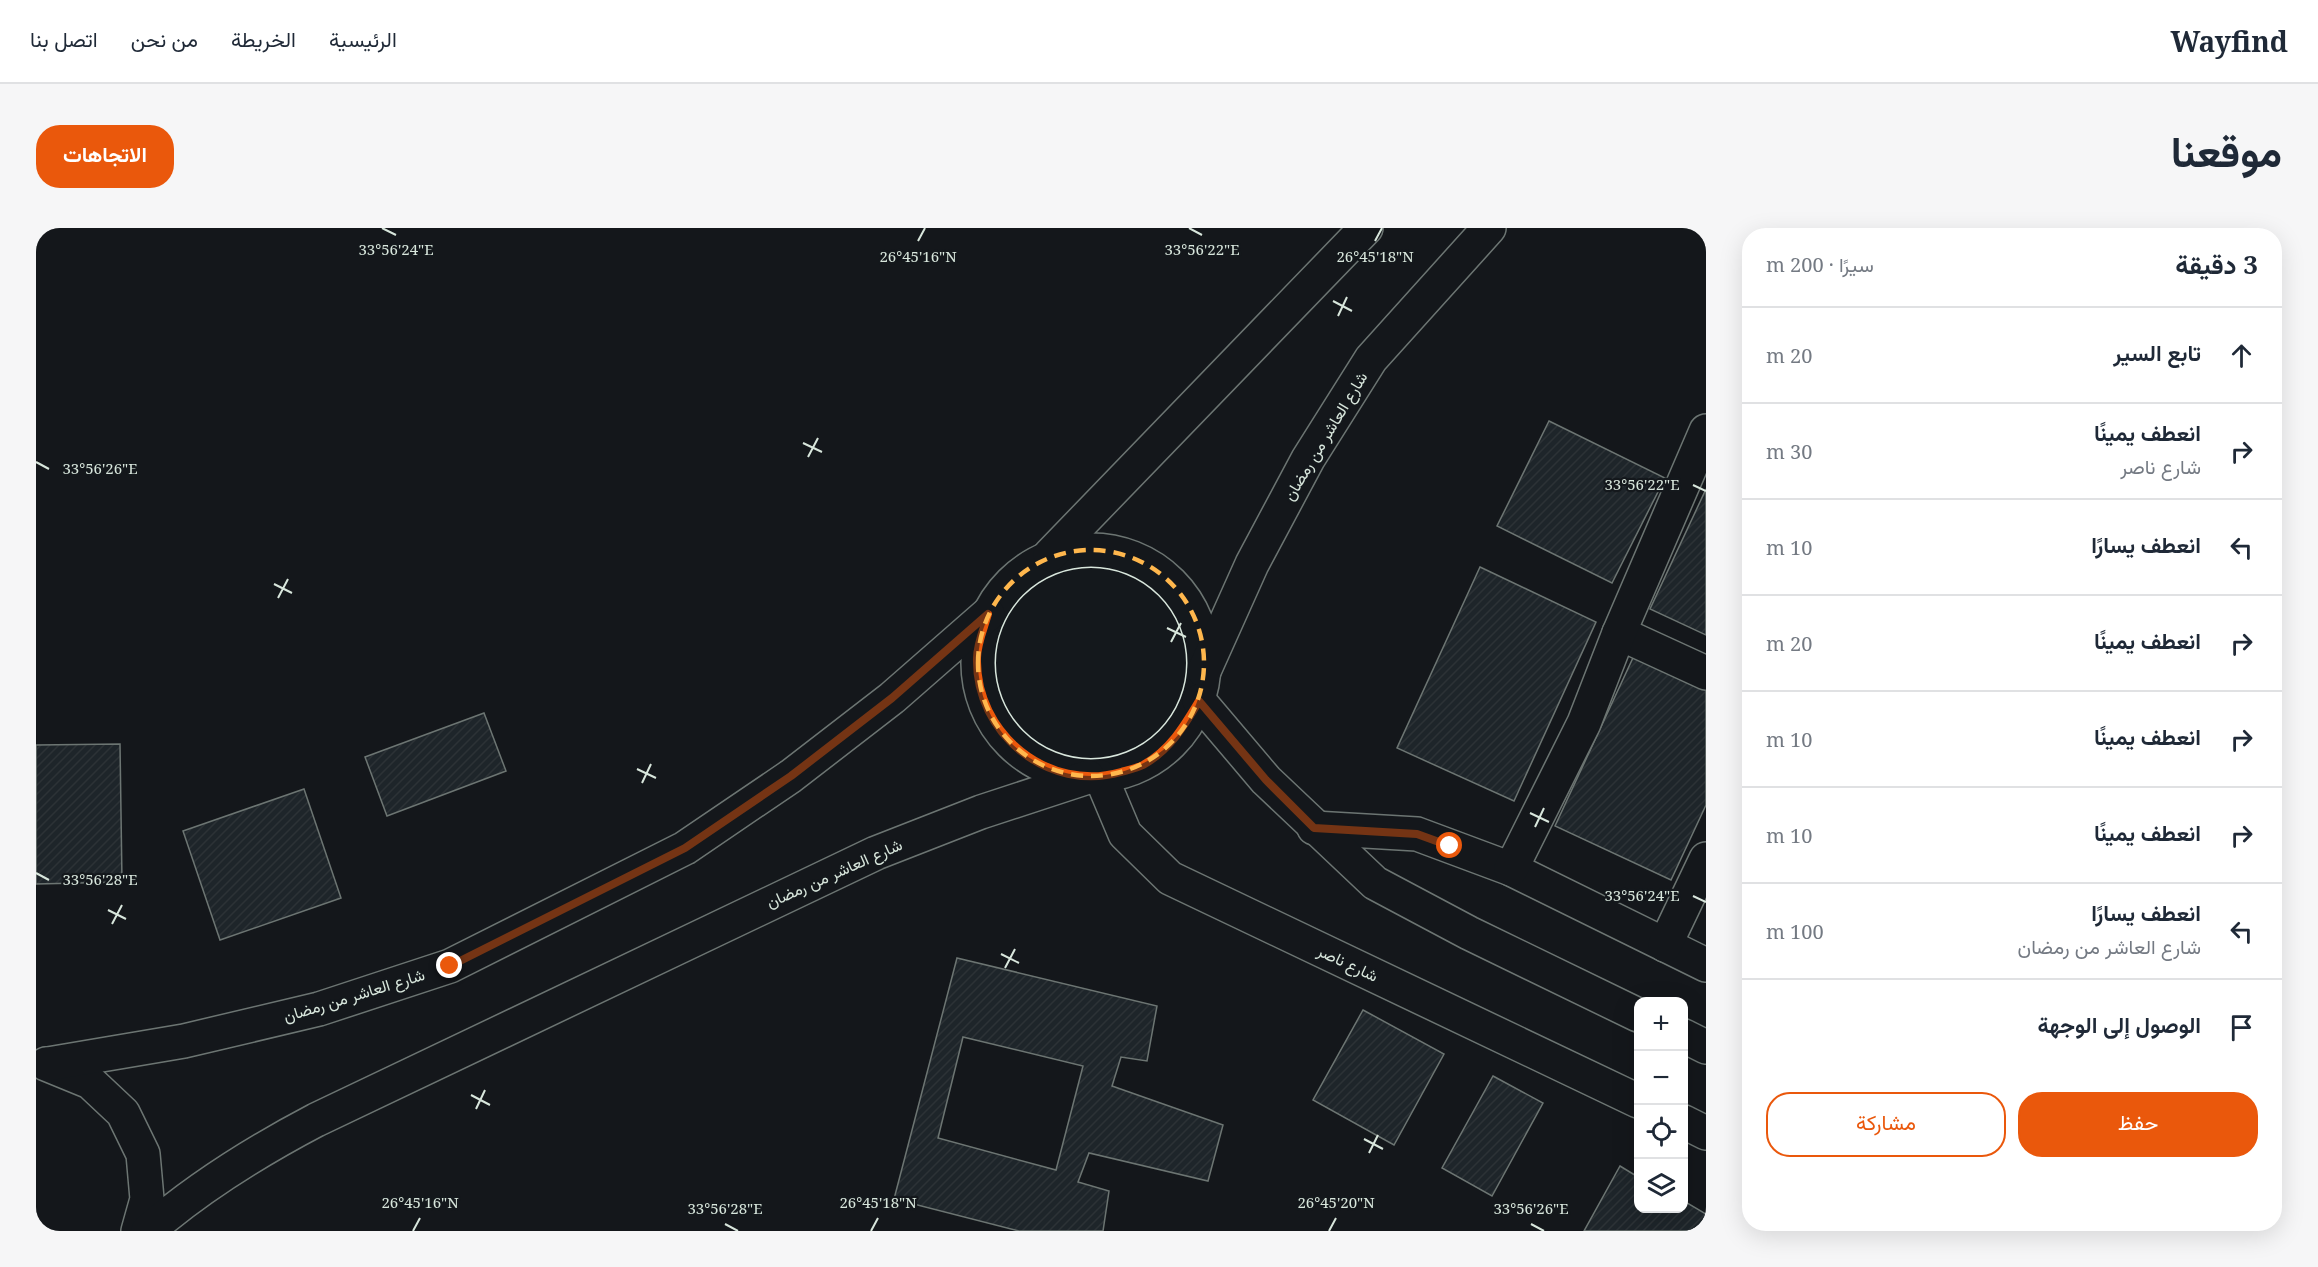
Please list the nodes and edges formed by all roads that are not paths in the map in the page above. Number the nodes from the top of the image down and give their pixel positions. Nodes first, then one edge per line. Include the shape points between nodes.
1 (1366, 228) edge
2 (1489, 228) edge
3 (1706, 431) edge
4 (1050, 555) junction
5 (988, 614) junction
6 (1619, 633) junction
7 (1706, 673) edge
8 (1201, 687) junction
9 (1094, 777) junction
10 (1314, 828) junction
11 (1706, 859) edge
12 (1511, 869) junction
13 (1665, 945) junction
14 (1706, 965) edge
15 (1634, 1013) edge
16 (1688, 1038) edge
17 (1706, 1047) edge
18 (42, 1064) edge
19 (1634, 1099) edge
20 (1688, 1124) edge
21 (1706, 1133) edge
22 (138, 1231) edge
23 (148, 1231) edge

1 - 4 main road
2 - 8 main road, شارع العاشر من رمضان via 1371,359 1297,480 1252,564
3 - 6 main road
4 - 5 main road via 1013,579
4 - 8 main road via 1092,548 1135,557 1171,580 1196,616 1205,658
5 - 9 main road via 977,658 980,681 984,703 1007,741 1044,768
5 - 18 main road, شارع العاشر من رمضان via 892,698 800,769 685,848 450,966 319,1008 184,1041
6 - 7 main road
6 - 12 main road via 1584,723
8 - 9 main road, شارع العاشر من رمضان via 1177,738 1142,765
8 - 10 main road via 1266,780
9 - 19 main road, شارع ناصر via 1125,834 1170,878
9 - 23 main road, شارع العاشر من رمضان via 981,812 876,853 326,1115 242,1160 190,1195
10 - 12 main road via 1417,834
10 - 15 main road via 1375,883
11 - 13 main road
12 - 13 main road
13 - 14 main road
16 - 17 main road
18 - 22 main road via 90,1082 123,1113 142,1154 147,1199
20 - 21 main road

